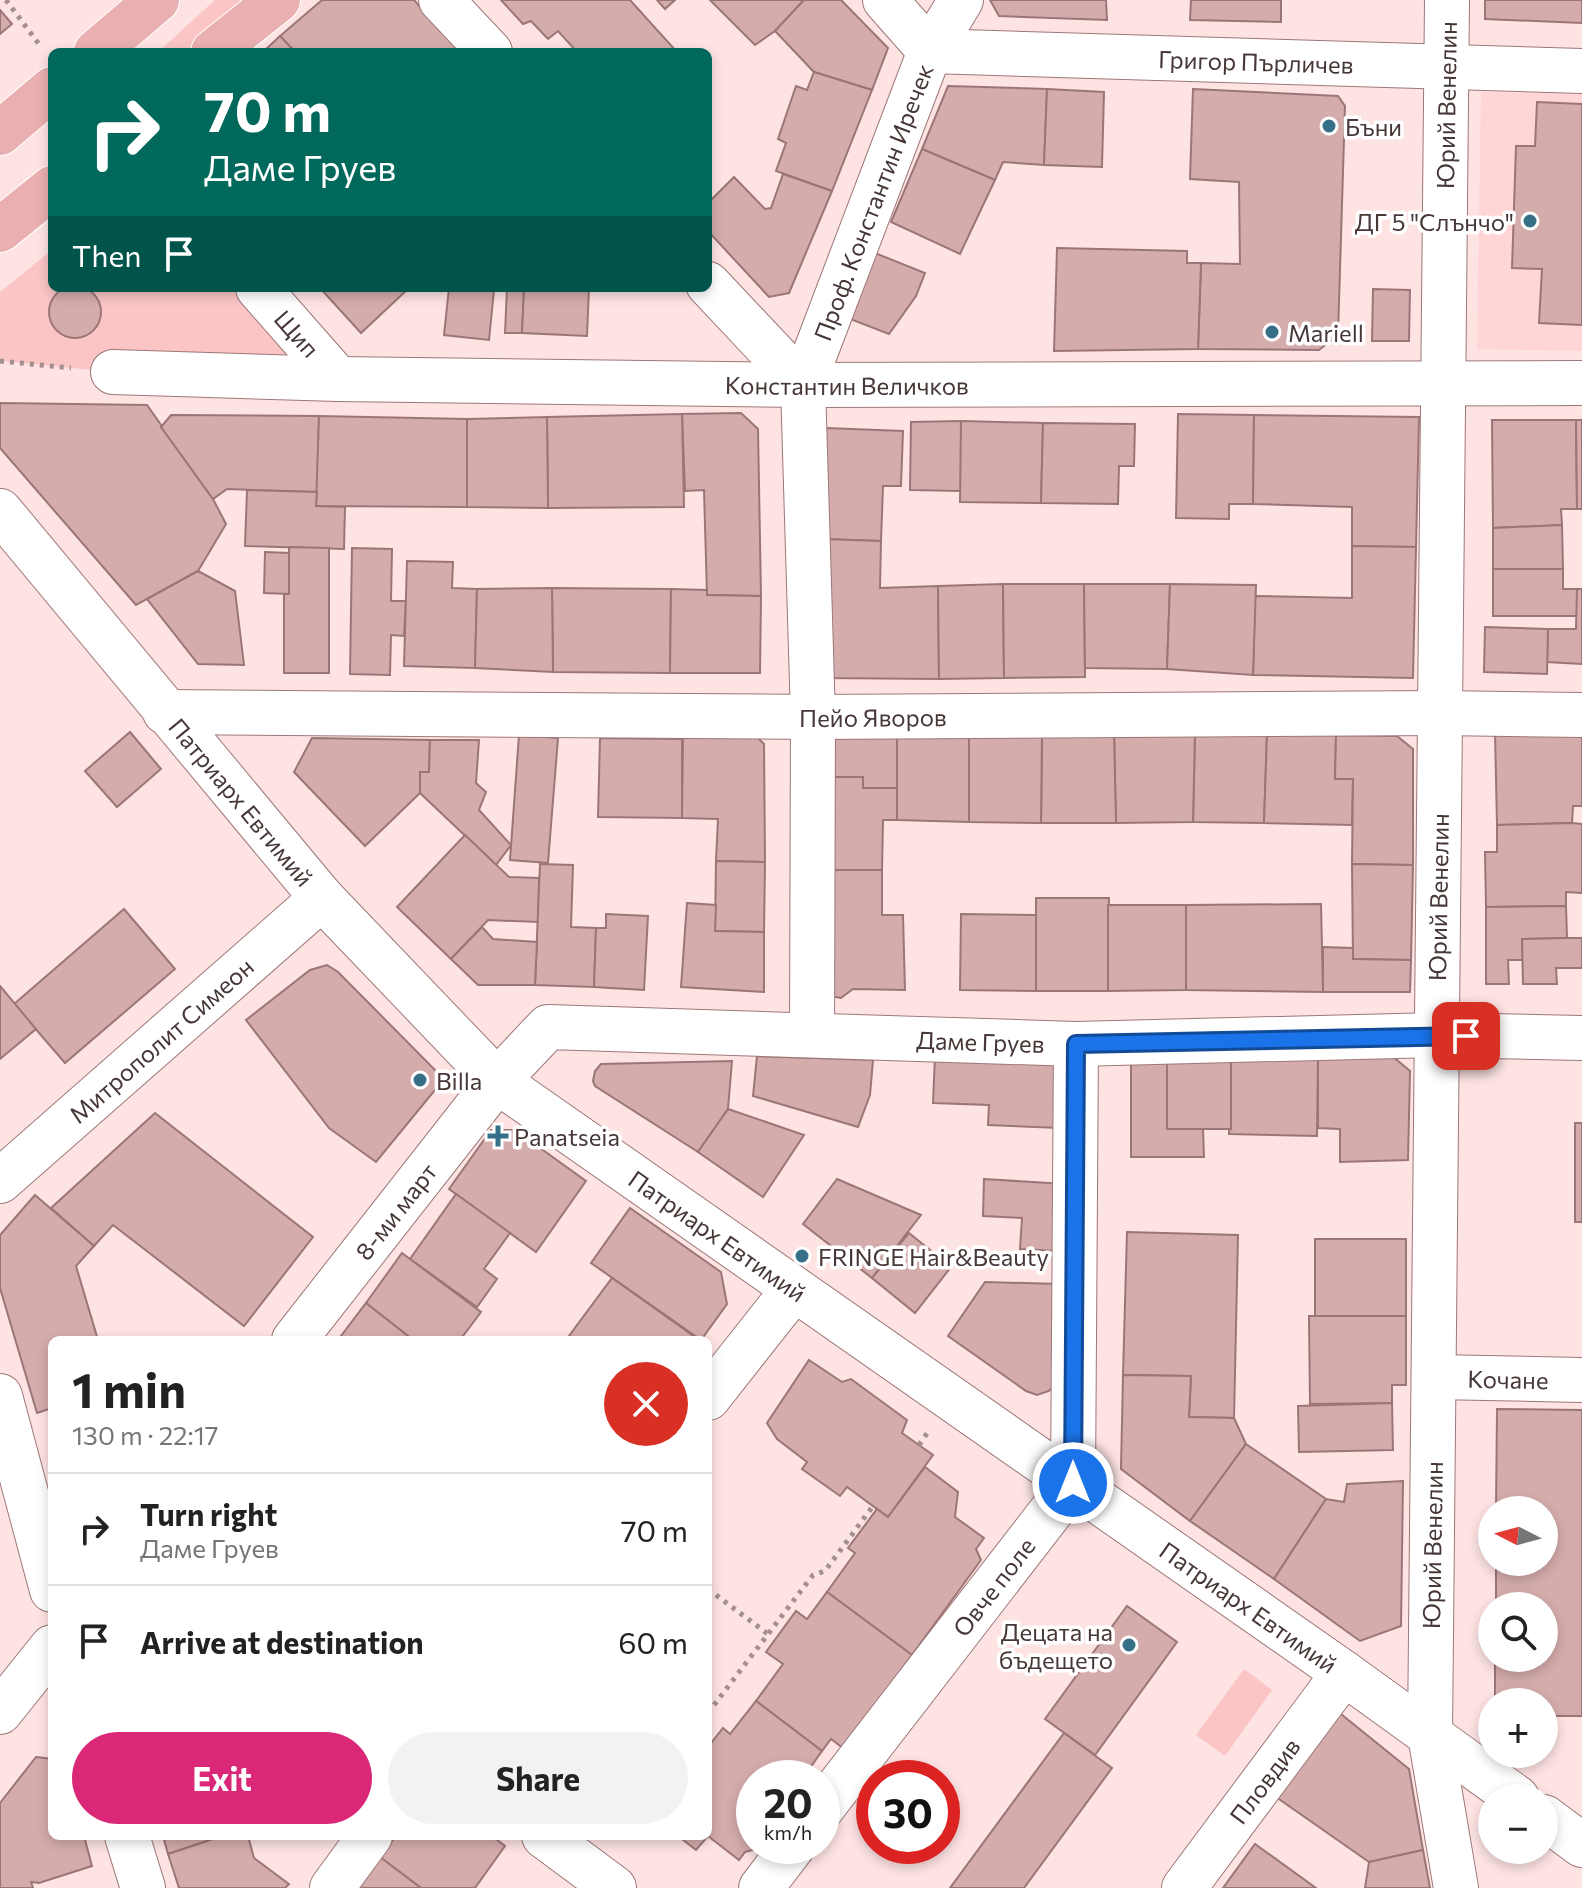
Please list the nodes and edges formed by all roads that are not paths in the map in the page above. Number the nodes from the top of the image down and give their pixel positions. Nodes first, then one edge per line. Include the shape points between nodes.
1 (157, 0) edge
2 (278, 0) edge
3 (441, 0) edge
4 (885, 0) edge
5 (961, 0) edge
6 (1447, 0) edge
7 (101, 48) edge
8 (218, 48) edge
9 (486, 48) edge
10 (930, 51) junction
11 (1446, 67) junction
12 (48, 70) edge
13 (1582, 71) edge
14 (0, 133) edge
15 (48, 191) edge
16 (0, 230) edge
17 (712, 288) edge
18 (262, 292) edge
19 (113, 372) road end
20 (338, 379) junction
21 (1443, 381) junction
22 (1582, 383) edge
23 (803, 385) junction
24 (0, 511) edge
25 (165, 712) junction
26 (1440, 713) junction
27 (1582, 715) edge
28 (813, 717) junction
29 (322, 898) junction
30 (812, 1035) junction
31 (1437, 1035) junction
32 (1582, 1038) edge
33 (1076, 1044) junction
34 (497, 1081) junction
35 (0, 1181) edge
36 (794, 1289) junction
37 (297, 1336) edge
38 (1434, 1377) junction
39 (1582, 1380) edge
40 (712, 1393) edge
41 (0, 1396) edge
42 (1073, 1483) junction
43 (48, 1575) edge
44 (48, 1652) edge
45 (1344, 1673) junction
46 (0, 1712) edge
47 (1430, 1735) junction
48 (1498, 1784) edge
49 (840, 1785) edge
50 (1558, 1827) edge
51 (128, 1840) edge
52 (367, 1840) edge
53 (549, 1840) edge
54 (1582, 1845) edge
55 (779, 1864) edge
56 (143, 1888) edge
57 (332, 1888) edge
58 (614, 1888) edge
59 (761, 1888) edge
60 (1184, 1888) edge
61 (1456, 1888) edge

1 - 7 main road
2 - 8 main road
3 - 9 street
4 - 10 street
5 - 10 street, Проф. Константин Иречек
6 - 11 street, Юрий Венелин
10 - 11 street, Григор Пърличев
10 - 23 street, Проф. Константин Иречек
11 - 13 street, Григор Пърличев
11 - 21 street, Юрий Венелин
12 - 14 main road
15 - 16 main road
17 - 23 street
18 - 20 street, Щип
19 - 20 street, Константин Величков
20 - 23 street, Константин Величков
21 - 22 street, Константин Величков
21 - 23 street, Константин Величков
21 - 26 street, Юрий Венелин
23 - 28 street, Проф. Константин Иречек
24 - 25 street, Патриарх Евтимий
25 - 28 street, Пейо Яворов
25 - 29 street, Патриарх Евтимий
26 - 27 street, Пейо Яворов
26 - 28 street, Пейо Яворов
26 - 31 street, Юрий Венелин
28 - 30 street, Проф. Константин Иречек
29 - 34 street, Патриарх Евтимий
29 - 35 street, Митрополит Симеон
30 - 33 street, Даме Груев
30 - 34 street, Даме Груев via 548,1027
31 - 32 street, Даме Груев
31 - 33 street, Даме Груев
31 - 38 street, Юрий Венелин
33 - 42 street
34 - 36 street, Патриарх Евтимий
34 - 37 street, 8-ми март
36 - 40 street
36 - 42 street, Патриарх Евтимий
38 - 39 street, Кочане
38 - 47 street, Юрий Венелин
41 - 43 street
42 - 45 street, Патриарх Евтимий
42 - 49 street, Овче поле
44 - 46 street
45 - 47 street, Патриарх Евтимий
45 - 60 street, Пловдив
47 - 48 street, Патриарх Евтимий
47 - 61 street, Юрий Венелин
50 - 54 street
51 - 56 street
52 - 57 street
53 - 58 street
55 - 59 street

